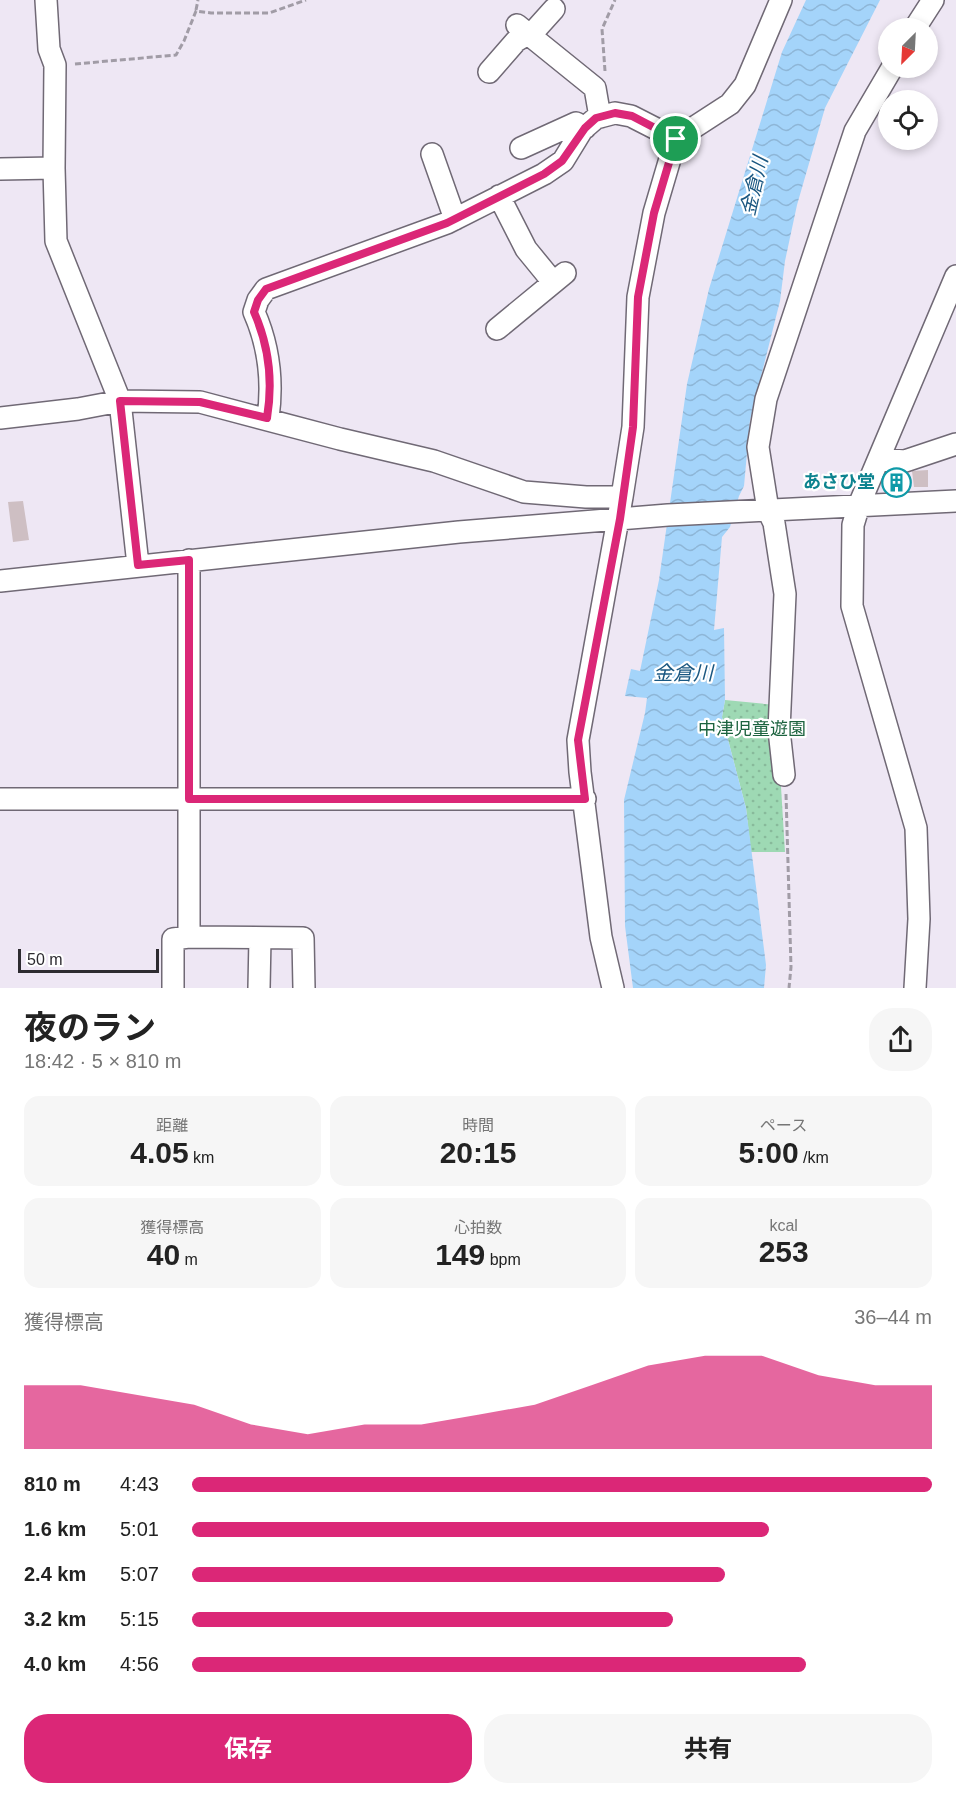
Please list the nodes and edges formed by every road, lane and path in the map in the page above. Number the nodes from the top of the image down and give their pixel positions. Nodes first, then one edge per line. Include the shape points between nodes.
1 (46, 0) edge
2 (198, 0) edge
3 (306, 0) edge
4 (615, 0) edge
5 (781, 0) edge
6 (933, 0) edge
7 (554, 9) dead end
8 (196, 11) junction
9 (921, 18) edge
10 (522, 30) junction
11 (55, 65) junction
12 (489, 72) dead end
13 (886, 78) edge
14 (596, 95) junction
15 (593, 122) junction
16 (676, 139) junction
17 (521, 148) dead end
18 (434, 153) dead end
19 (54, 168) junction
20 (0, 169) edge
21 (499, 196) junction
22 (455, 219) junction
23 (956, 276) edge
24 (498, 329) dead end
25 (120, 401) junction
26 (0, 418) edge
27 (267, 418) junction
28 (956, 444) edge
29 (879, 459) junction
30 (622, 497) junction
31 (956, 501) edge
32 (859, 506) junction
33 (762, 510) junction
34 (620, 519) junction
35 (189, 560) junction
36 (138, 565) junction
37 (0, 581) edge
38 (784, 775) joint
39 (0, 799) edge
40 (189, 799) junction
41 (585, 799) junction
42 (189, 937) junction
43 (260, 938) junction
44 (173, 988) edge
45 (260, 988) edge
46 (304, 988) edge
47 (613, 988) edge
48 (789, 988) edge
49 (915, 988) edge

1 - 11 street via 49,49
2 - 8 path
3 - 8 path via 269,13
4 - 14 path via 602,29 605,71
5 - 16 street via 745,85 730,104
6 - 9 street
7 - 10 street via 536,29
8 - 11 path via 176,55
10 - 12 street
10 - 14 street via 595,88
11 - 19 street
13 - 33 street via 855,131 766,399 758,447
14 - 15 street
15 - 16 street via 615,113 632,116
15 - 17 street via 576,123
15 - 21 street via 562,161
16 - 30 street via 654,213 638,297 633,427
18 - 22 street
19 - 20 street
19 - 25 street via 56,241
21 - 22 street
21 - 24 street via 526,249 559,278
22 - 27 street via 266,289 254,312 268,361 271,392
23 - 29 street
25 - 26 street
25 - 27 street via 200,402
25 - 36 street
27 - 30 street via 434,461 524,492
28 - 29 street via 905,461
29 - 32 street
30 - 34 street
31 - 32 street
32 - 33 street
32 - 49 street via 853,525 852,606 916,828 919,919
33 - 34 street
33 - 38 street via 774,523 785,594 779,730
34 - 35 street
34 - 41 street via 578,740
35 - 36 street
35 - 40 street
36 - 37 street
38 - 48 path
39 - 40 street
40 - 41 street
40 - 42 street
41 - 47 street via 602,937
42 - 43 street
42 - 44 street via 173,939
43 - 45 street
43 - 46 street via 303,938

